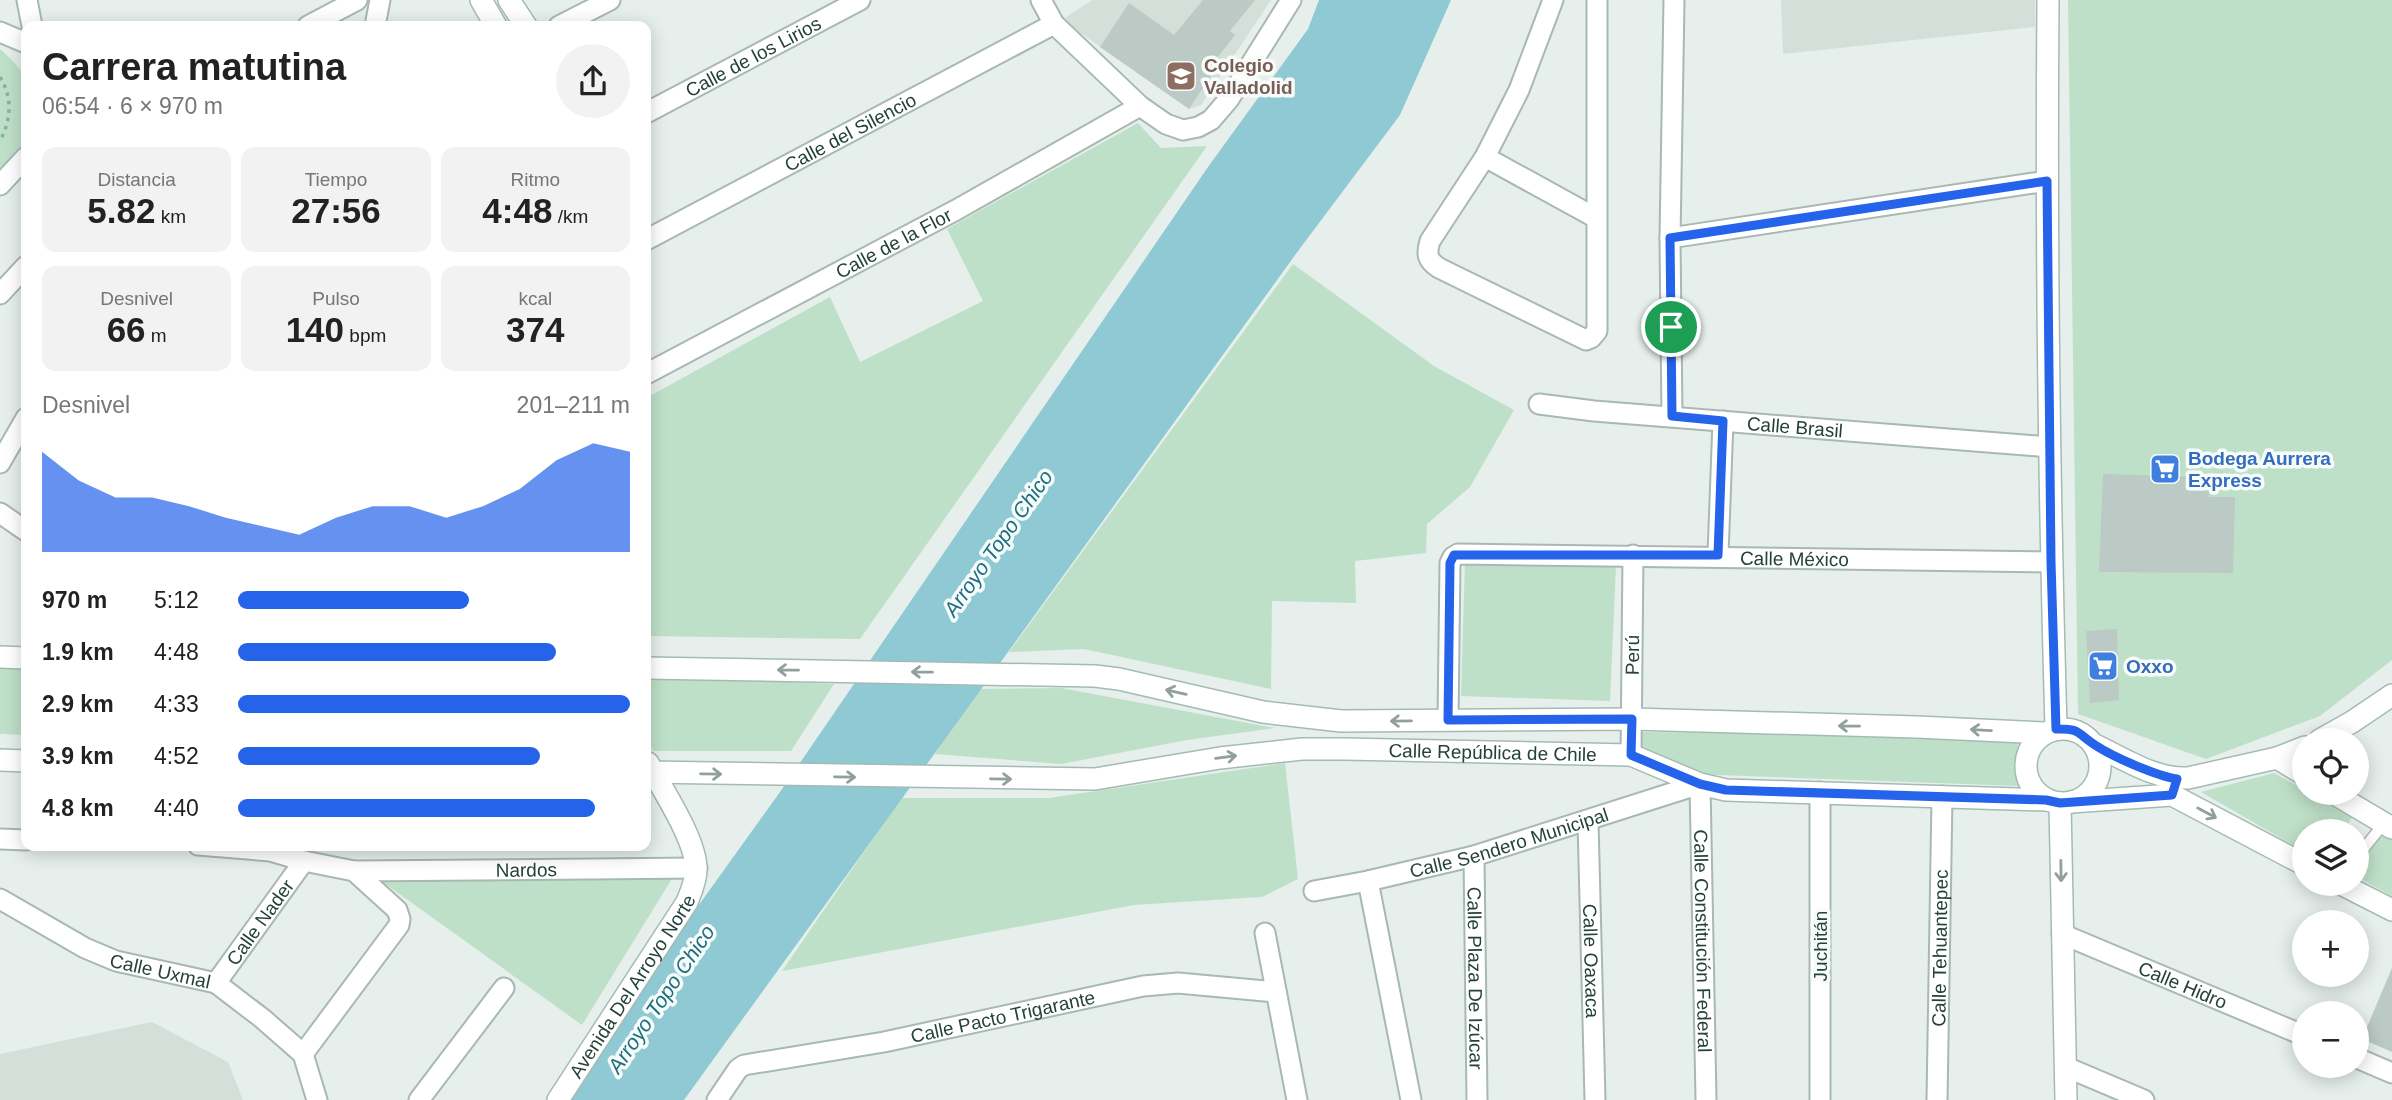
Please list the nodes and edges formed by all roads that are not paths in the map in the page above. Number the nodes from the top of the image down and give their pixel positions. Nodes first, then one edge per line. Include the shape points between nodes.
1 (27, 0) edge
2 (357, 0) edge
3 (380, 0) edge
4 (481, 0) edge
5 (509, 0) edge
6 (610, 0) edge
7 (860, 0) edge
8 (1041, 0) edge
9 (1291, 0) edge
10 (1553, 0) edge
11 (1597, 0) edge
12 (1674, 0) edge
13 (2048, 0) edge
14 (31, 21) edge
15 (317, 21) edge
16 (376, 21) edge
17 (493, 21) edge
18 (523, 21) edge
19 (569, 21) edge
20 (1054, 24) junction
21 (0, 32) edge
22 (21, 41) edge
23 (1140, 106) junction
24 (651, 110) edge
25 (1485, 157) junction
26 (21, 163) edge
27 (2047, 181) junction
28 (0, 186) edge
29 (1596, 218) junction
30 (651, 237) edge
31 (1670, 238) junction
32 (21, 271) edge
33 (0, 294) edge
34 (651, 371) edge
35 (1539, 404) dead end
36 (1672, 416) junction
37 (1723, 421) junction
38 (21, 427) edge
39 (2050, 447) junction
40 (0, 463) edge
41 (0, 513) edge
42 (21, 528) edge
43 (1633, 555) junction
44 (1718, 555) junction
45 (2051, 562) junction
46 (0, 657) edge
47 (21, 657) edge
48 (651, 668) edge
49 (2392, 695) edge
50 (1632, 719) junction
51 (1448, 720) junction
52 (2341, 728) edge
53 (2050, 731) junction
54 (2093, 744) junction
55 (2292, 752) edge
56 (1631, 755) junction
57 (2277, 758) junction
58 (0, 761) edge
59 (21, 761) edge
60 (651, 767) edge
61 (2292, 767) edge
62 (651, 772) edge
63 (1700, 784) junction
64 (2175, 787) junction
65 (1820, 792) junction
66 (1942, 796) junction
67 (2059, 802) junction
68 (2355, 805) edge
69 (1588, 821) junction
70 (2389, 823) edge
71 (0, 839) edge
72 (21, 840) edge
73 (2369, 844) edge
74 (270, 851) edge
75 (1474, 856) junction
76 (2292, 857) edge
77 (304, 861) junction
78 (696, 868) junction
79 (354, 871) junction
80 (1368, 881) junction
81 (1314, 891) dead end
82 (2364, 896) edge
83 (0, 900) edge
84 (2392, 911) edge
85 (1265, 933) dead end
86 (2062, 934) junction
87 (216, 984) junction
88 (504, 988) dead end
89 (1276, 992) junction
90 (2292, 1031) edge
91 (303, 1054) junction
92 (2369, 1063) edge
93 (2066, 1067) junction
94 (2392, 1073) edge
95 (317, 1100) edge
96 (419, 1100) edge
97 (558, 1100) edge
98 (717, 1100) edge
99 (1297, 1100) edge
100 (1410, 1100) edge
101 (1477, 1100) edge
102 (1595, 1100) edge
103 (1706, 1100) edge
104 (1820, 1100) edge
105 (1937, 1100) edge
106 (2066, 1100) edge
107 (2144, 1100) edge

1 - 14 street
2 - 15 street
3 - 16 street
4 - 17 street
5 - 18 street
6 - 19 street
7 - 24 street, Calle de los Lirios
8 - 20 street
9 - 23 street via 1211,120 1183,130
10 - 25 street via 1519,89
11 - 29 street
12 - 31 street
13 - 27 street
20 - 23 street
20 - 30 street, Calle del Silencio
21 - 22 street
23 - 34 street, Calle de la Flor via 956,210
25 - 29 street
25 - 29 street via 1430,241 1428,258 1438,268 1586,340 1597,331
26 - 28 street
27 - 31 street
27 - 39 street
31 - 36 street
32 - 33 street
35 - 36 street, Calle Brasil
36 - 37 street, Calle Brasil
37 - 39 street, Calle Brasil
37 - 44 street
38 - 40 street
39 - 45 street
41 - 42 street
43 - 44 street, Calle México
43 - 50 street, Perú
43 - 51 street, Calle México via 1454,555 1450,563
44 - 45 street, Calle México
45 - 53 street
46 - 47 street
51 -> 48 street, Calle República de Chile via 1310,719 1095,676
49 - 52 street
50 - 51 street, Calle República de Chile
53 -> 50 street, Calle República de Chile
50 - 56 street, Perú
53 - 54 street via 2077,731
53 - 67 street via 2029,749 2026,772 2036,793
54 - 64 street via 2162,776
54 - 67 street via 2099,774 2089,792
55 - 57 street
60 -> 56 street, Calle República de Chile via 777,775 1094,779 1302,749
56 - 63 street, Calle República de Chile
57 - 61 street
57 - 64 street
58 - 59 street
62 - 78 street via 689,842
63 - 65 street, Calle República de Chile via 1726,790
63 - 69 street, Calle Sendero Municipal
63 - 103 street, Calle Constitución Federal
64 - 67 street, Calle República de Chile
64 -> 76 street
65 - 66 street, Calle República de Chile
65 - 104 street, Juchitán
66 - 67 street, Calle República de Chile
66 - 105 street, Calle Tehuantepec
67 -> 86 street
68 - 70 street
69 - 75 street, Calle Sendero Municipal
69 - 102 street, Calle Oaxaca
70 - 73 lane
71 - 72 street
74 - 77 street, Nardos
75 - 80 street, Calle Sendero Municipal
75 - 101 street, Calle Plaza De Izúcar
77 - 79 street, Nardos
77 - 87 street, Calle Nader
78 - 79 street, Nardos
78 - 97 street, Avenida Del Arroyo Norte via 687,902
79 - 91 street via 397,910 399,925
80 - 81 street, Calle Sendero Municipal
80 - 100 street
82 - 84 street
83 - 87 street, Calle Uxmal via 116,961
85 - 89 street
86 - 90 street, Calle Hidro
86 - 93 street
87 - 91 street, Calle Uxmal
88 - 96 street
89 - 98 street, Calle Pacto Trigarante via 1178,983 1143,986 884,1042 744,1065
89 - 99 street
91 - 95 street
92 - 94 street
93 - 106 street
93 - 107 street

